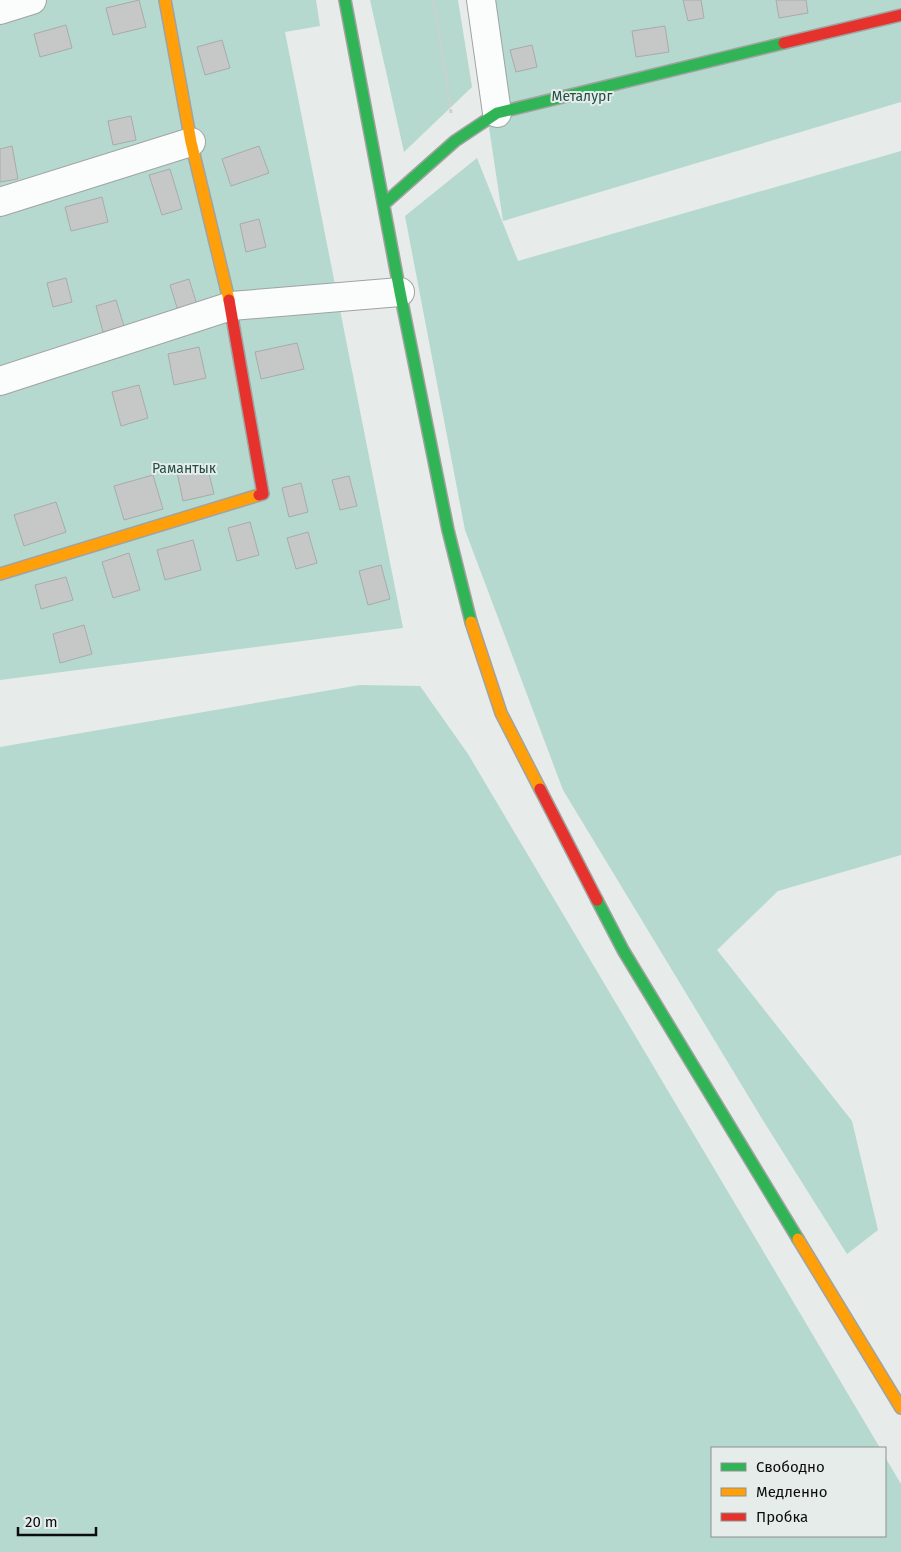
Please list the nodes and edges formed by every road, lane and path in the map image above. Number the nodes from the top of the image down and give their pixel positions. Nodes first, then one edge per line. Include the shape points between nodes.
1 (32, 0) edge
2 (165, 0) edge
3 (346, 0) edge
4 (434, 0) edge
5 (481, 0) edge
6 (0, 10) edge
7 (901, 15) edge
8 (497, 113) junction
9 (455, 141) junction
10 (191, 142) junction
11 (0, 202) edge
12 (384, 204) junction
13 (400, 292) junction
14 (232, 306) junction
15 (0, 381) edge
16 (0, 574) edge
17 (901, 1408) edge

1 - 6 street
2 - 10 main road
3 - 12 main road
4 - 9 path
5 - 8 street
7 - 8 main road
8 - 9 main road
9 - 12 main road
10 - 11 street
10 - 14 main road
12 - 13 main road
13 - 14 street
13 - 17 main road via 448,530 470,620 501,713 623,950
14 - 15 street
14 - 16 main road via 262,494

